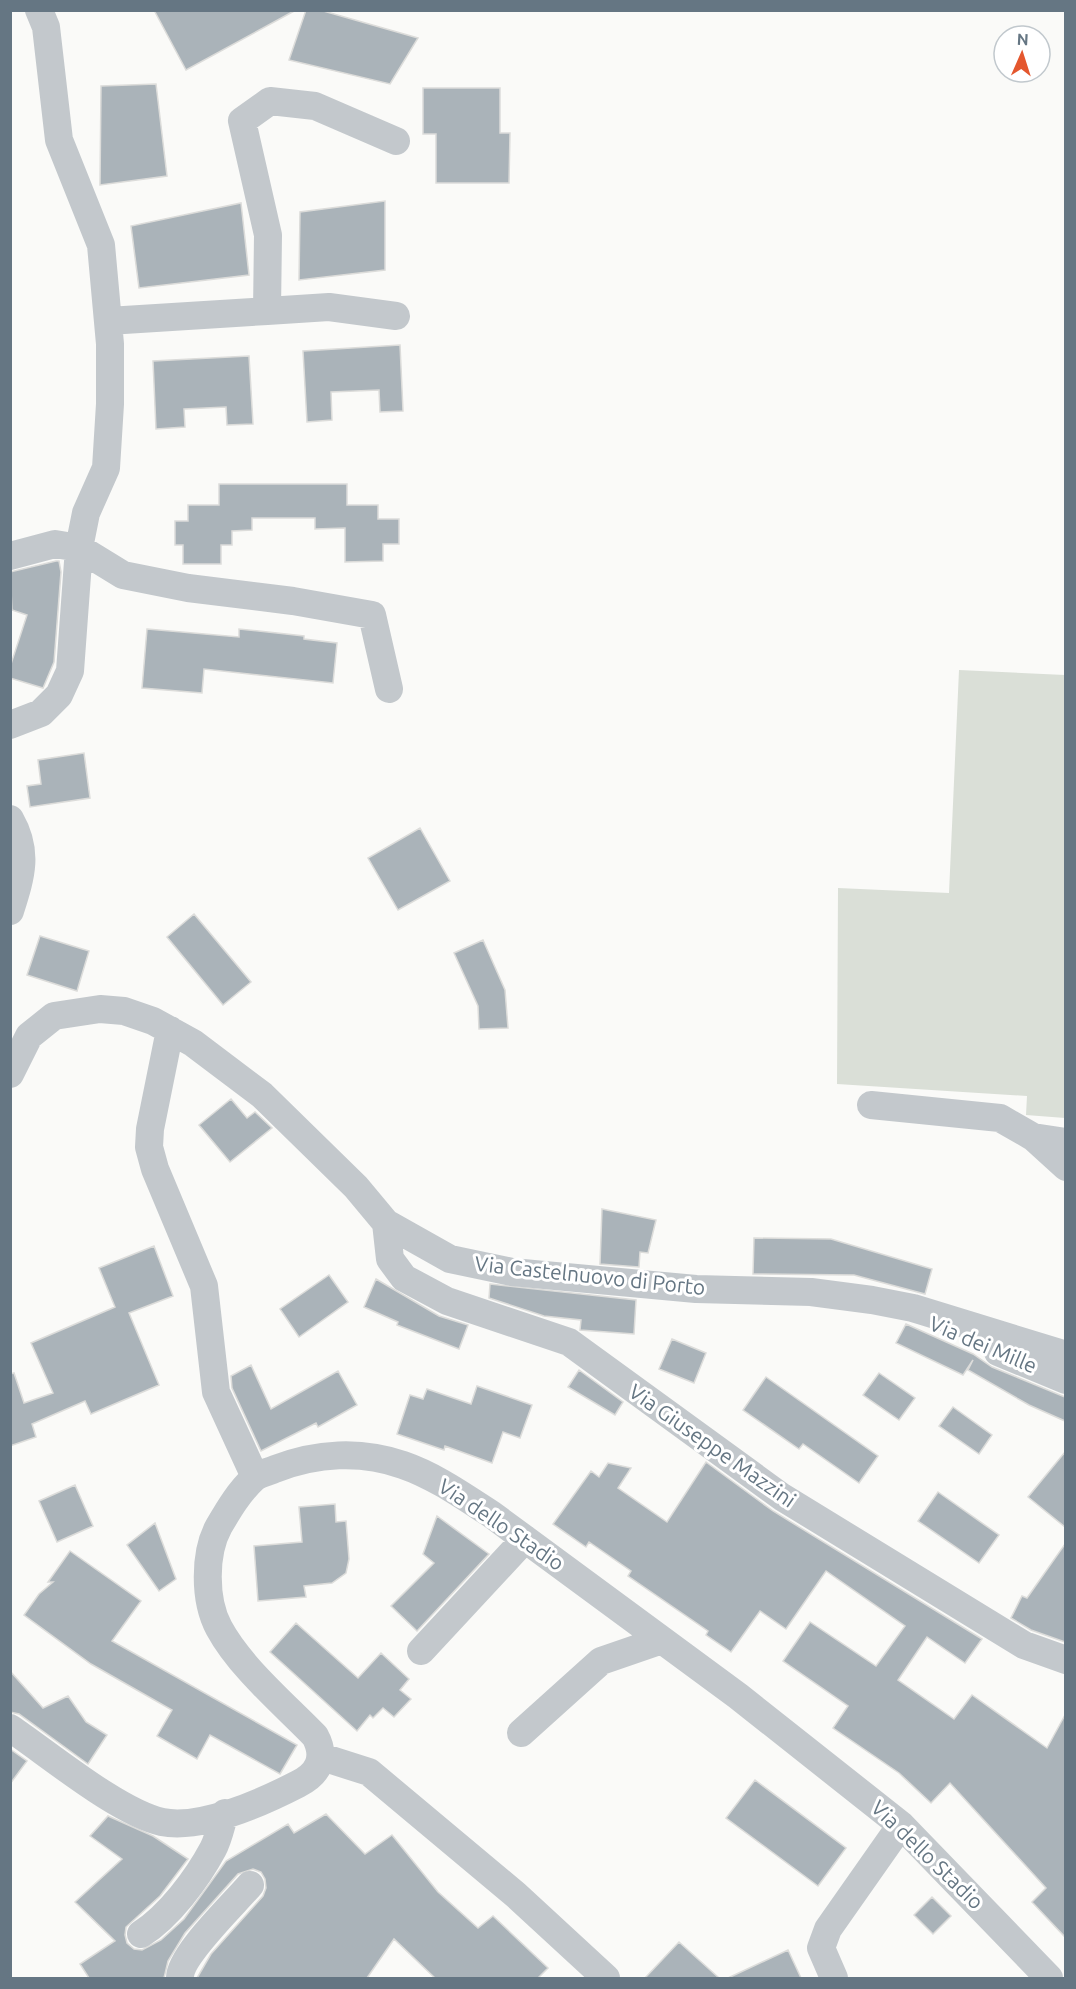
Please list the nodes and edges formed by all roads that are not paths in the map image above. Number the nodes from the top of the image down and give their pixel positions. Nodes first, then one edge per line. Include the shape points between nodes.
1 (46, 16) edge
2 (396, 141) dead end
3 (267, 311) junction
4 (396, 316) dead end
5 (108, 321) junction
6 (80, 548) junction
7 (10, 556) edge
8 (389, 689) dead end
9 (10, 725) edge
10 (10, 819) edge
11 (10, 911) edge
12 (170, 1030) junction
13 (10, 1074) edge
14 (871, 1105) dead end
15 (1033, 1137) junction
16 (1065, 1142) edge
17 (1065, 1167) edge
18 (386, 1223) junction
19 (913, 1308) junction
20 (1065, 1355) edge
21 (1065, 1380) edge
22 (255, 1477) junction
23 (525, 1539) junction
24 (662, 1640) junction
25 (421, 1651) dead end
26 (1065, 1660) edge
27 (10, 1728) edge
28 (521, 1733) dead end
29 (322, 1757) junction
30 (225, 1813) junction
31 (901, 1825) junction
32 (250, 1885) dead end
33 (141, 1934) dead end
34 (180, 1978) edge
35 (606, 1978) edge
36 (834, 1978) edge
37 (1049, 1978) edge

1 - 5 street via 59,140 101,245
2 - 3 street via 315,106 270,101 242,121 268,235
3 - 4 street via 329,307
3 - 5 street
5 - 6 street via 110,404 106,468 86,513
6 - 7 street via 55,544
6 - 8 street via 123,575 372,615
6 - 9 street via 70,671 59,695 41,714
10 - 11 street via 23,851
12 - 13 street, Via Castelnuovo di Porto via 124,1011 100,1009 54,1016 29,1036
12 - 18 street, Via Castelnuovo di Porto via 262,1095 356,1187
12 - 22 street via 149,1148 204,1286 216,1392
14 - 15 street via 1000,1118
15 - 16 street
15 - 17 street
18 - 19 street, Via Castelnuovo di Porto via 450,1259 512,1272 696,1288 811,1292
18 - 26 street, Via Giuseppe Mazzini via 390,1259 404,1278 447,1301 569,1342 782,1497 1024,1645
19 - 20 street, Via Castelnuovo di Porto
19 - 21 street, Via dei Mille via 907,1313
22 - 23 street, Via dello Stadio via 299,1460 336,1455 404,1465 448,1486
22 - 29 street, Via dello Stadio via 231,1504 215,1534 208,1563 210,1596 218,1626 234,1651 315,1736
23 - 24 street, Via dello Stadio
23 - 25 street
24 - 28 street via 601,1661
24 - 31 street, Via dello Stadio
27 - 30 street via 132,1812 164,1822 204,1821
29 - 30 street via 309,1778
29 - 35 street via 369,1772 516,1895
30 - 33 street via 214,1848 198,1872 174,1903
31 - 36 street via 828,1929 821,1948
31 - 37 street, Via dello Stadio
32 - 34 street via 194,1949 180,1970

